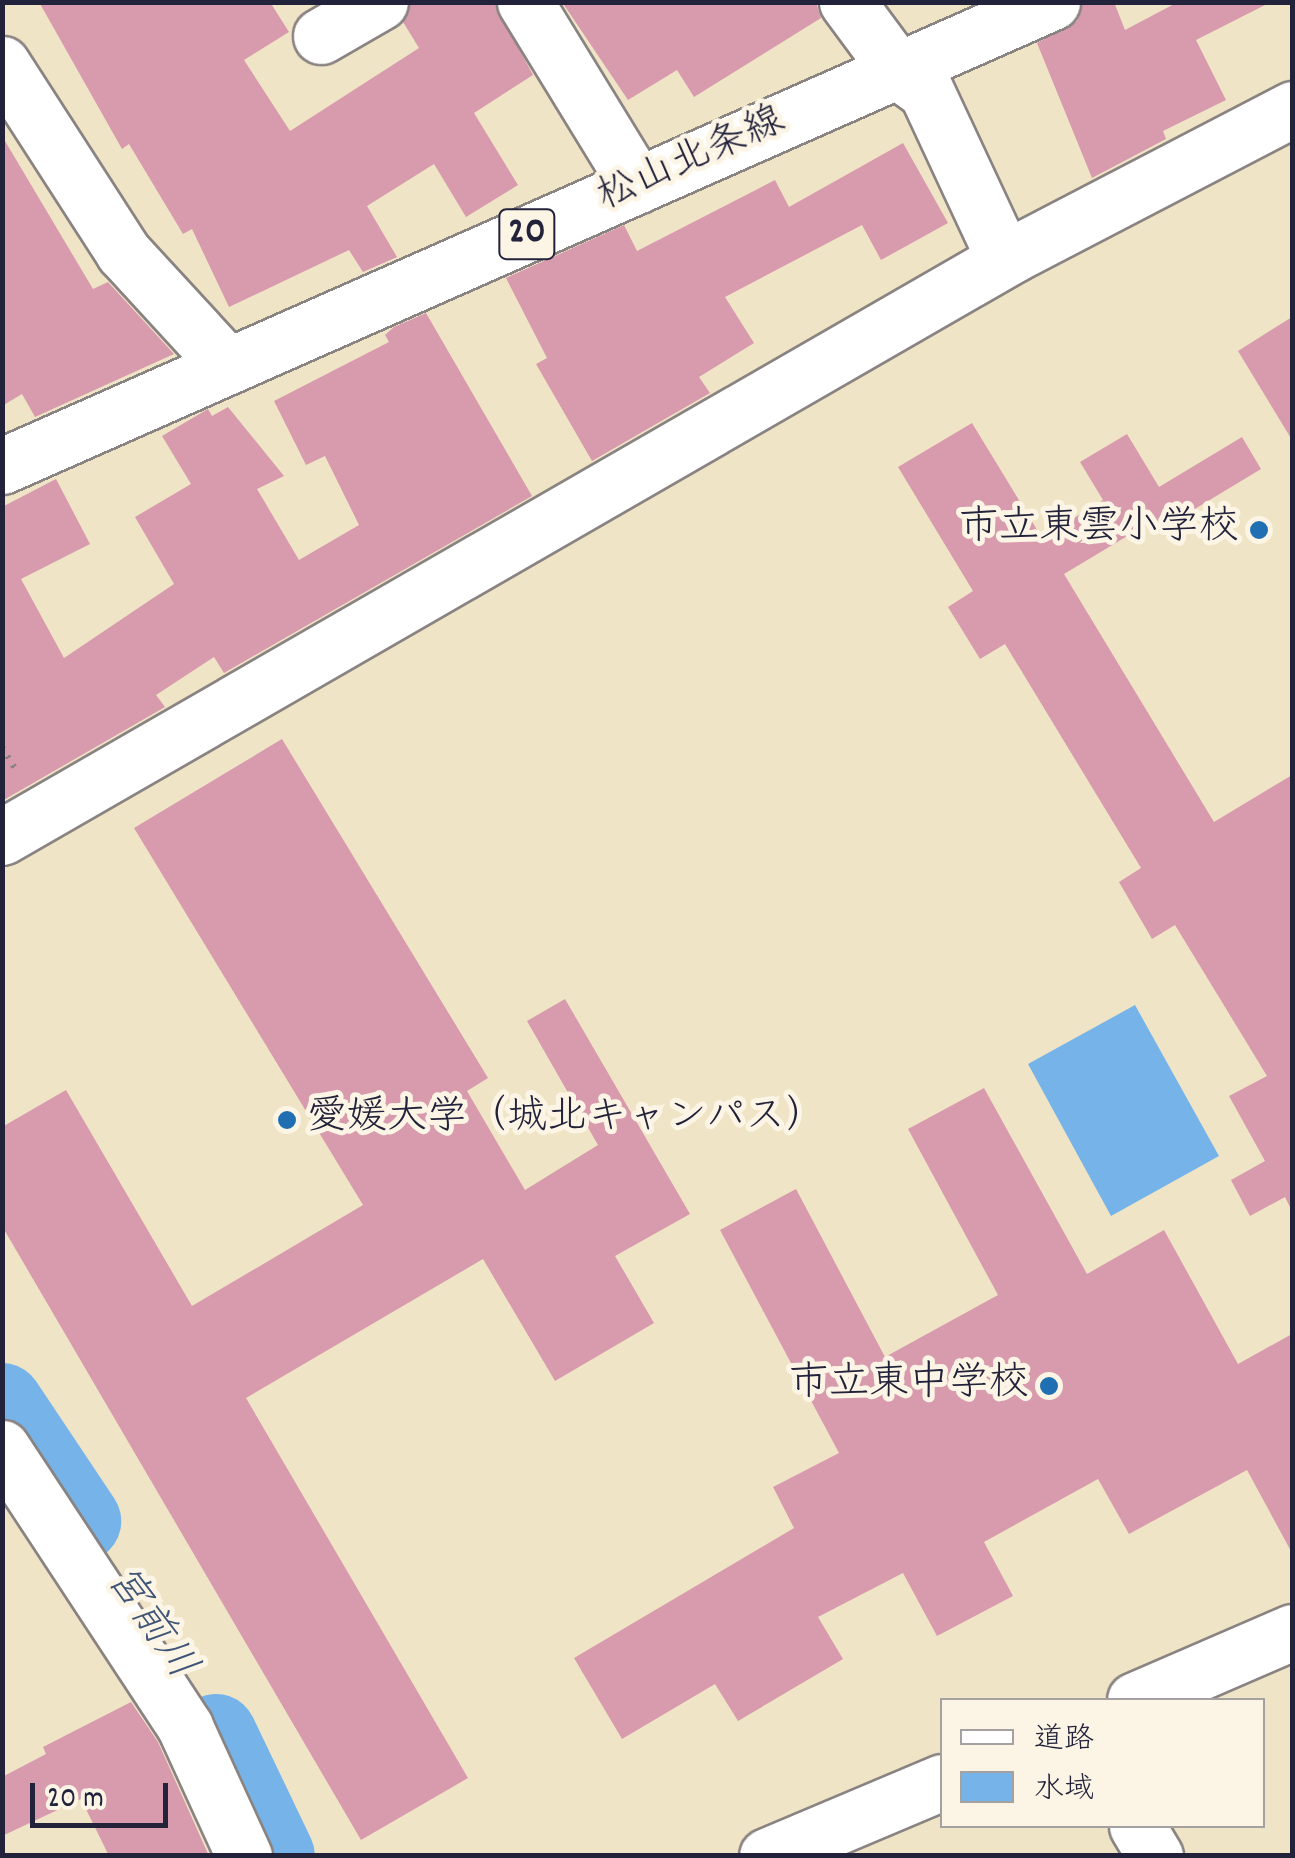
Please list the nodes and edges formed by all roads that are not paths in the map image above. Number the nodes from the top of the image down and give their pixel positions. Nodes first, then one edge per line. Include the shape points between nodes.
1 (380, 2) edge
2 (526, 2) edge
3 (847, 2) edge
4 (1052, 2) edge
5 (321, 36) dead end
6 (2, 64) edge
7 (898, 70) junction
8 (1292, 109) edge
9 (638, 185) junction
10 (1014, 254) junction
11 (228, 366) junction
12 (2, 466) edge
13 (2, 837) edge
14 (2, 1448) edge
15 (1292, 1632) edge
16 (1140, 1698) edge
17 (940, 1783) edge
18 (1138, 1828) edge
19 (244, 1856) edge
20 (767, 1856) edge
21 (1155, 1856) edge

1 - 5 street
2 - 9 street
3 - 7 street
4 - 7 street, 松山北条線 / 20
6 - 11 street via 123,252
7 - 9 street, 松山北条線 / 20
7 - 10 street via 926,91 997,243
8 - 10 street
9 - 11 street, 松山北条線 / 20
10 - 13 street
11 - 12 street, 松山北条線 / 20
14 - 19 street via 186,1727
15 - 16 street
17 - 20 street
18 - 21 street

